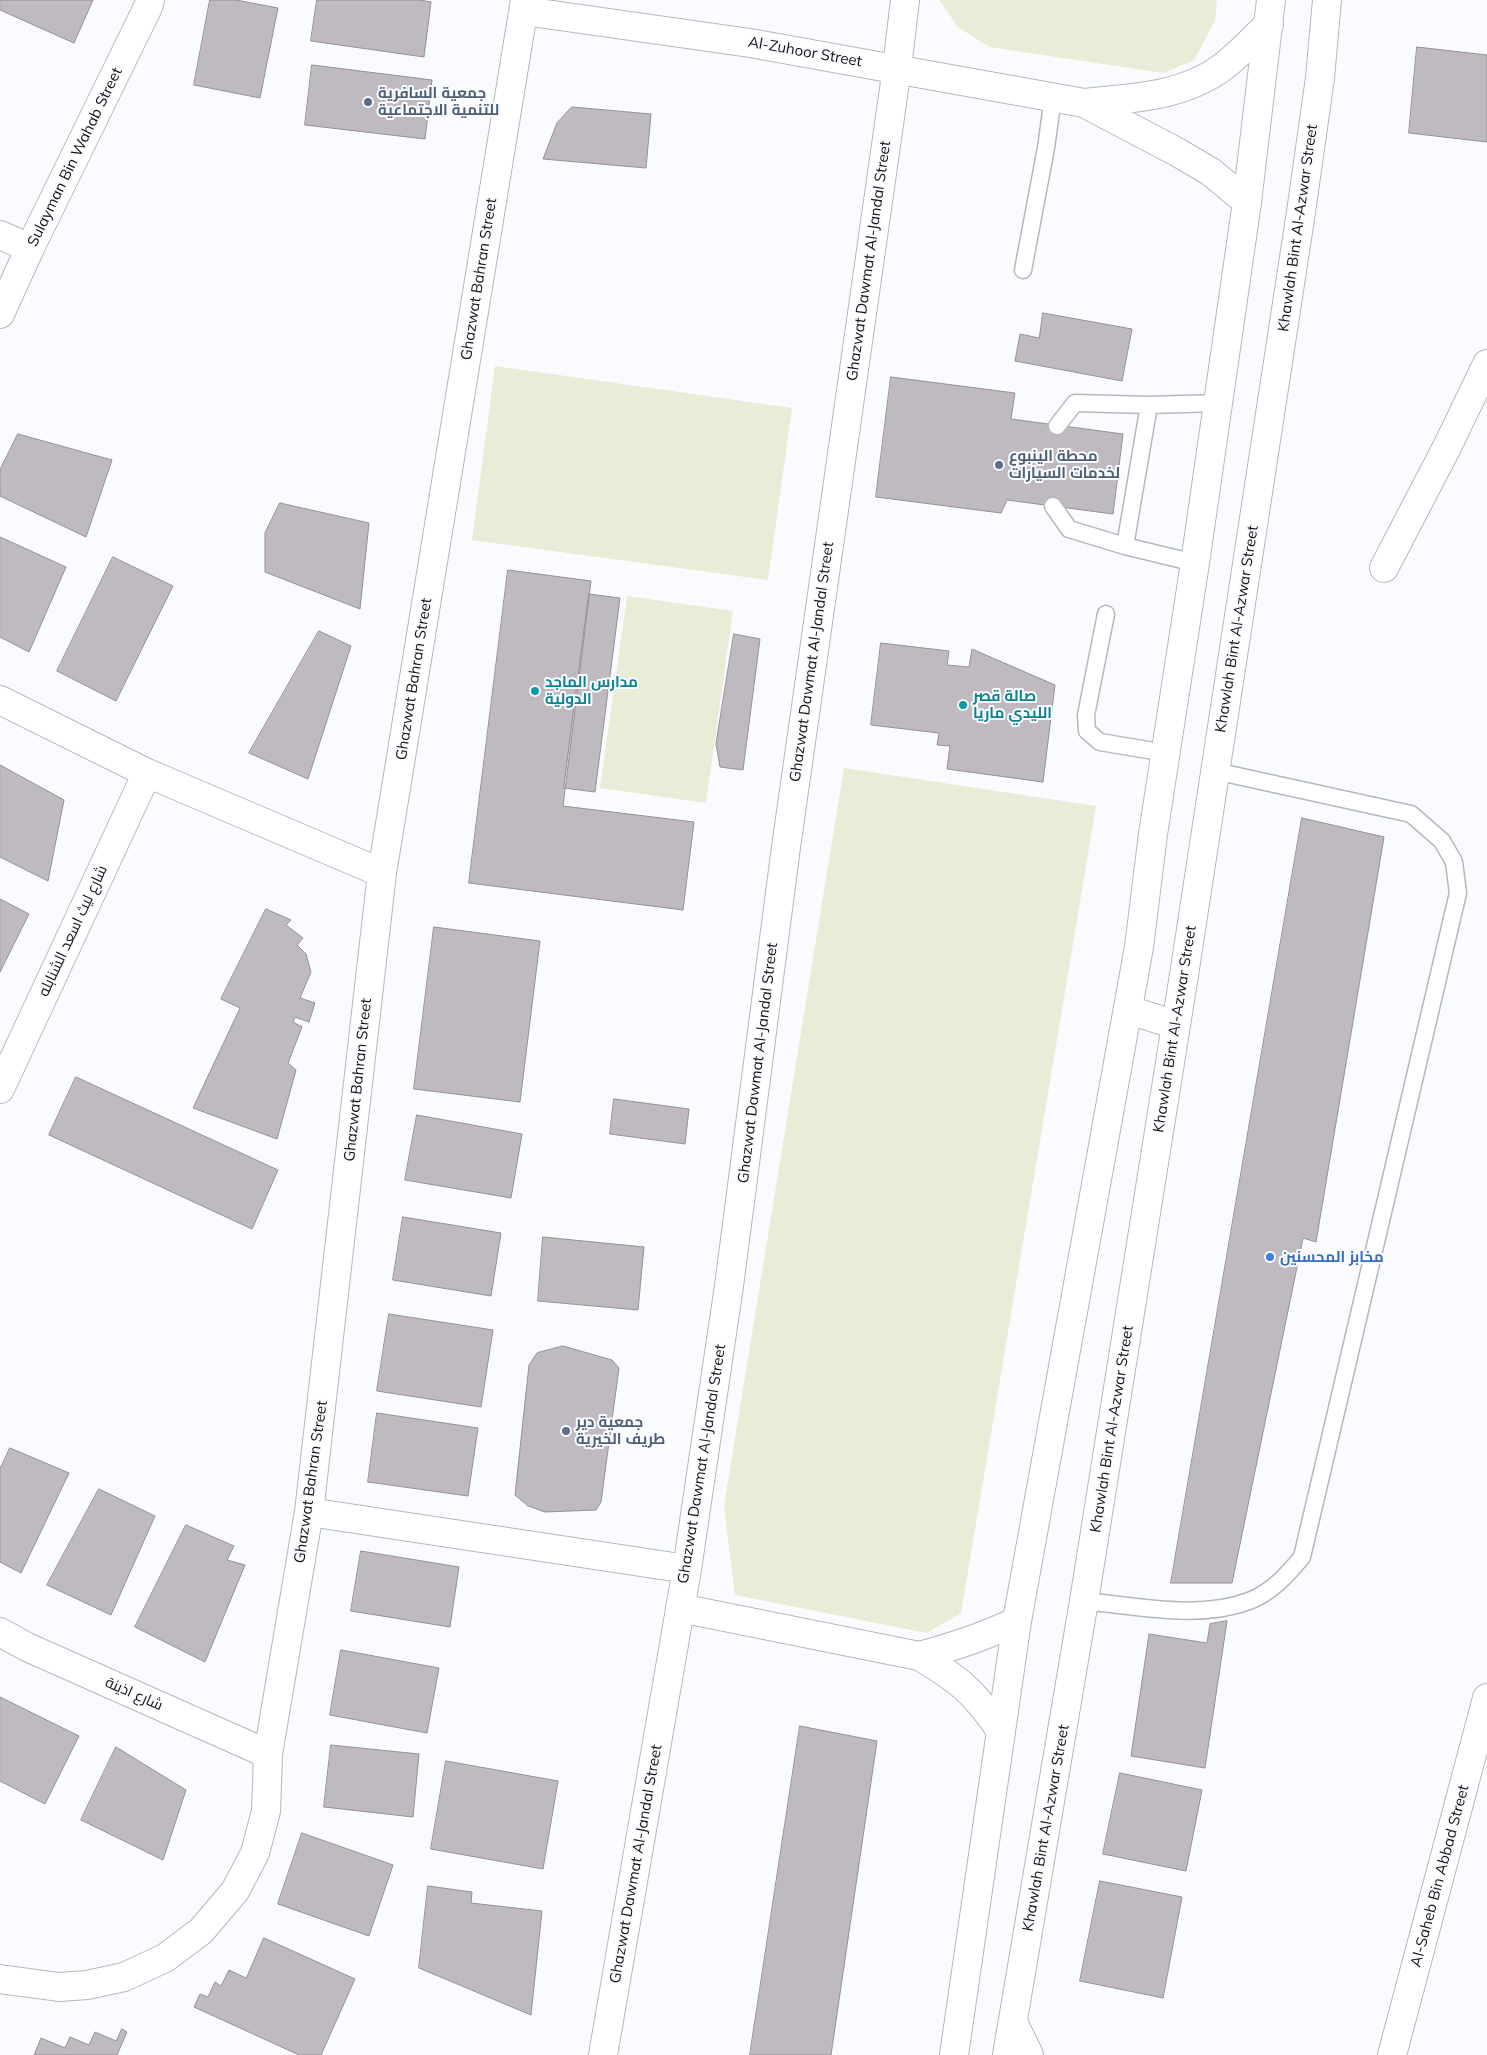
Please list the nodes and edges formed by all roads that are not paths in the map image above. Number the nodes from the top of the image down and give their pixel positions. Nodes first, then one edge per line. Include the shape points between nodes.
1 (150, 0) edge
2 (905, 0) edge
3 (1326, 0) edge
4 (524, 5) edge
5 (1270, 12) edge
6 (897, 68) junction
7 (1053, 97) junction
8 (1084, 103) junction
9 (1247, 202) junction
10 (0, 235) edge
11 (30, 248) junction
12 (1023, 270) dead end
13 (0, 314) edge
14 (1487, 364) edge
15 (1218, 403) junction
16 (1149, 405) junction
17 (1057, 426) dead end
18 (1053, 506) dead end
19 (1125, 546) junction
20 (1196, 562) junction
21 (1384, 568) dead end
22 (1106, 614) dead end
23 (0, 700) edge
24 (1166, 753) junction
25 (1215, 771) junction
26 (147, 773) junction
27 (382, 873) junction
28 (1129, 1010) junction
29 (1176, 1025) junction
30 (0, 1089) edge
31 (310, 1512) junction
32 (687, 1569) junction
33 (1084, 1601) junction
34 (680, 1608) junction
35 (1017, 1621) junction
36 (0, 1632) edge
37 (918, 1656) junction
38 (1487, 1698) edge
39 (1001, 1731) junction
40 (268, 1754) junction
41 (0, 1978) edge
42 (1013, 2022) junction
43 (603, 2055) edge
44 (954, 2055) edge
45 (1007, 2055) edge
46 (1028, 2055) edge
47 (1392, 2055) edge

1 - 11 street, Sulayman Bin Wahab Street
2 - 6 street, Ghazwat Dawmat Al-Jandal Street
3 - 25 street, Khawlah Bint Al-Azwar Street via 1320,78 1301,212
4 - 6 street, Al-Zuhoor Street
4 - 27 street, Ghazwat Bahran Street
5 - 8 street, Al-Zuhoor Street via 1224,66 1204,79 1166,93
5 - 9 street
6 - 7 street, Al-Zuhoor Street
6 - 32 street, Ghazwat Dawmat Al-Jandal Street via 786,847 731,1276
7 - 8 street, Al-Zuhoor Street
7 - 12 lane
8 - 9 street, Al-Zuhoor Street via 1211,172
9 - 15 street
10 - 11 street
11 - 13 street, Sulayman Bin Wahab Street
14 - 21 street
15 - 16 lane
15 - 20 street
16 - 17 lane via 1075,403
16 - 19 lane
18 - 19 lane via 1068,530
19 - 20 lane
20 - 24 street
22 - 24 lane via 1086,715 1087,731 1100,742
23 - 26 street
24 - 28 street
25 - 29 street, Khawlah Bint Al-Azwar Street
25 - 33 lane via 1411,814 1442,841 1454,862 1458,893 1302,1557 1284,1579 1250,1601 1199,1612
26 - 27 street
26 - 30 street, شارع ليث اسعد الشنابله
27 - 31 street, Ghazwat Bahran Street
28 - 29 street
28 - 35 street
29 - 33 street, Khawlah Bint Al-Azwar Street
31 - 32 street
31 - 40 street, Ghazwat Bahran Street
32 - 34 street, Ghazwat Dawmat Al-Jandal Street
33 - 42 street, Khawlah Bint Al-Azwar Street
34 - 37 street
34 - 43 street, Ghazwat Dawmat Al-Jandal Street
35 - 37 street via 984,1637
35 - 39 street
36 - 40 street, شارع اذينة
37 - 39 street via 951,1674 970,1690
38 - 47 street, Al-Saheb Bin Abbad Street
39 - 44 street
40 - 41 street, Ghazwat Bahran Street via 266,1811 255,1853 235,1891 202,1932 165,1958 124,1977 59,1987
42 - 45 street, Khawlah Bint Al-Azwar Street
42 - 46 street

